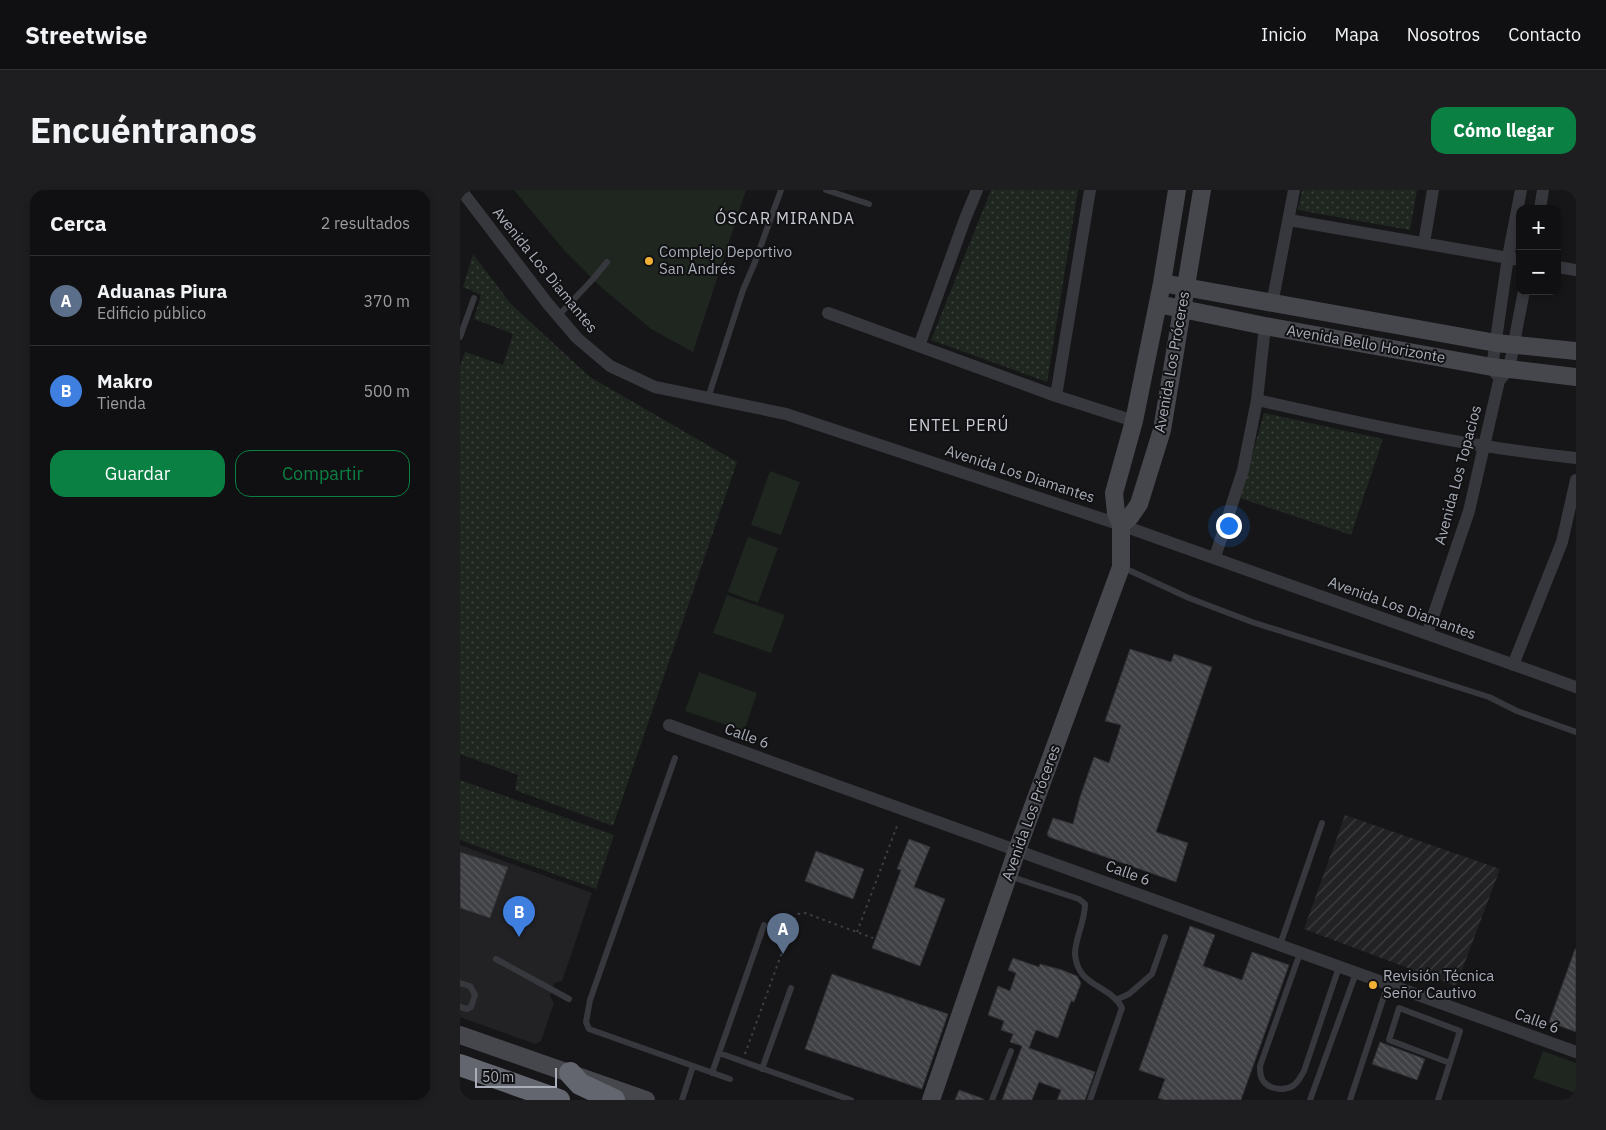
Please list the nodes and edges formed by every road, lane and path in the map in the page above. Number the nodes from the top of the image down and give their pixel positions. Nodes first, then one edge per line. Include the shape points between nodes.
1 (461, 190) edge
2 (781, 190) edge
3 (826, 190) edge
4 (977, 190) edge
5 (1090, 190) edge
6 (1178, 190) edge
7 (1202, 190) edge
8 (1294, 190) edge
9 (1433, 190) edge
10 (1521, 190) edge
11 (1543, 190) edge
12 (869, 204) dead end
13 (1541, 205) edge
14 (1288, 220) junction
15 (1424, 243) junction
16 (1514, 259) edge
17 (607, 262) dead end
18 (1561, 268) edge
19 (1576, 270) edge
20 (1162, 283) junction
21 (1185, 288) junction
22 (1522, 295) edge
23 (474, 298) dead end
24 (1158, 304) junction
25 (1272, 304) junction
26 (1182, 309) junction
27 (828, 313) dead end
28 (558, 316) junction
29 (1265, 326) junction
30 (460, 337) edge
31 (1504, 344) junction
32 (919, 346) junction
33 (1576, 351) edge
34 (1500, 372) junction
35 (1576, 376) edge
36 (1056, 396) junction
37 (708, 398) junction
38 (1257, 400) junction
39 (1134, 421) junction
40 (1483, 446) junction
41 (1576, 458) edge
42 (1576, 480) edge
43 (1121, 525) junction
44 (1215, 558) junction
45 (1121, 567) junction
46 (1427, 634) junction
47 (1513, 665) junction
48 (1576, 687) edge
49 (669, 725) dead end
50 (1576, 732) edge
51 (675, 758) dead end
52 (1322, 823) dead end
53 (897, 826) dead end
54 (1017, 850) junction
55 (1008, 876) junction
56 (764, 925) dead end
57 (857, 932) junction
58 (1165, 937) dead end
59 (873, 938) dead end
60 (1280, 945) junction
61 (1300, 953) junction
62 (496, 959) dead end
63 (1339, 966) junction
64 (1356, 972) junction
65 (460, 983) edge
66 (1388, 984) junction
67 (791, 988) dead end
68 (569, 999) dead end
69 (1116, 1000) junction
70 (460, 1008) edge
71 (460, 1035) edge
72 (1011, 1051) dead end
73 (1576, 1052) edge
74 (719, 1053) junction
75 (743, 1061) junction
76 (1450, 1063) junction
77 (460, 1065) edge
78 (693, 1066) junction
79 (762, 1068) junction
80 (570, 1073) junction
81 (712, 1073) junction
82 (730, 1079) dead end
83 (460, 1080) edge
84 (516, 1100) edge
85 (559, 1100) edge
86 (614, 1100) edge
87 (646, 1100) edge
88 (682, 1100) edge
89 (851, 1100) edge
90 (931, 1100) edge
91 (992, 1100) edge
92 (1090, 1100) edge
93 (1310, 1100) edge
94 (1350, 1100) edge
95 (1438, 1100) edge

1 - 28 street, Avenida Los Diamantes
2 - 37 lane via 742,290
3 - 12 lane
4 - 32 street
5 - 36 street
6 - 20 street, Avenida Los Próceres
7 - 21 street, Avenida Los Próceres
8 - 14 street
9 - 15 street
10 - 16 street, Avenida Los Topacios
11 - 13 street
14 - 15 street
14 - 25 street
15 - 16 street
16 - 31 street, Avenida Los Topacios
17 - 28 lane
18 - 19 street
20 - 21 street, Avenida Bello Horizonte
20 - 24 street, Avenida Los Próceres
21 - 25 street, Avenida Bello Horizonte
21 - 26 street, Avenida Los Próceres
22 - 31 street, Avenida Los Topacios
23 - 30 lane
24 - 26 street, Avenida Bello Horizonte
24 - 39 street, Avenida Los Próceres
25 - 31 street, Avenida Bello Horizonte
26 - 29 street, Avenida Bello Horizonte
26 - 43 street, Avenida Los Próceres via 1162,430 1140,504
27 - 32 street
28 - 37 street, Avenida Los Diamantes via 577,338 610,366 655,387
29 - 34 street, Avenida Bello Horizonte
29 - 38 street
31 - 33 street, Avenida Bello Horizonte
31 - 34 street, Avenida Los Topacios
32 - 36 street
34 - 35 street, Avenida Bello Horizonte
34 - 40 street, Avenida Los Topacios
36 - 39 street
37 - 43 street, Avenida Los Diamantes via 786,414
38 - 40 street via 1386,429
38 - 44 street via 1243,470
39 - 43 street, Avenida Los Próceres via 1114,493
40 - 41 street
40 - 46 street, Avenida Los Topacios via 1469,511
42 - 47 street via 1562,542
43 - 44 street, Avenida Los Diamantes
43 - 45 street, Avenida Los Próceres
44 - 46 street, Avenida Los Diamantes
45 - 50 lane via 1252,622 1489,697 1517,711
45 - 54 street, Avenida Los Próceres
46 - 47 street, Avenida Los Diamantes
47 - 48 street, Avenida Los Diamantes
49 - 54 street, Calle 6
51 - 78 lane via 590,1000 586,1022 588,1029
52 - 60 lane
53 - 57 path
54 - 55 street, Avenida Los Próceres
54 - 60 street, Calle 6
55 - 69 lane via 1079,899 1085,904 1075,953 1078,967 1085,979
55 - 90 street, Avenida Los Próceres
56 - 74 lane
57 - 59 path
57 - 75 path via 805,913 798,914
58 - 69 lane via 1152,974 1129,994
60 - 61 street, Calle 6
61 - 63 street, Calle 6
61 - 63 lane via 1260,1066 1260,1075 1272,1087 1294,1086 1304,1071
62 - 68 lane
63 - 64 street, Calle 6
64 - 66 street, Calle 6
64 - 93 lane
65 - 70 lane via 470,986 475,995 471,1007
66 - 73 street, Calle 6
66 - 94 lane
67 - 79 lane
69 - 92 lane via 1122,1008
71 - 80 street
72 - 91 lane
74 - 75 lane
74 - 81 lane
75 - 79 lane
76 - 76 lane via 1460,1031 1399,1008 1389,1040
76 - 95 lane
77 - 85 highway
78 - 81 lane
78 - 88 lane
79 - 89 lane
80 - 86 highway via 580,1084
80 - 87 street
81 - 82 lane
83 - 84 highway

